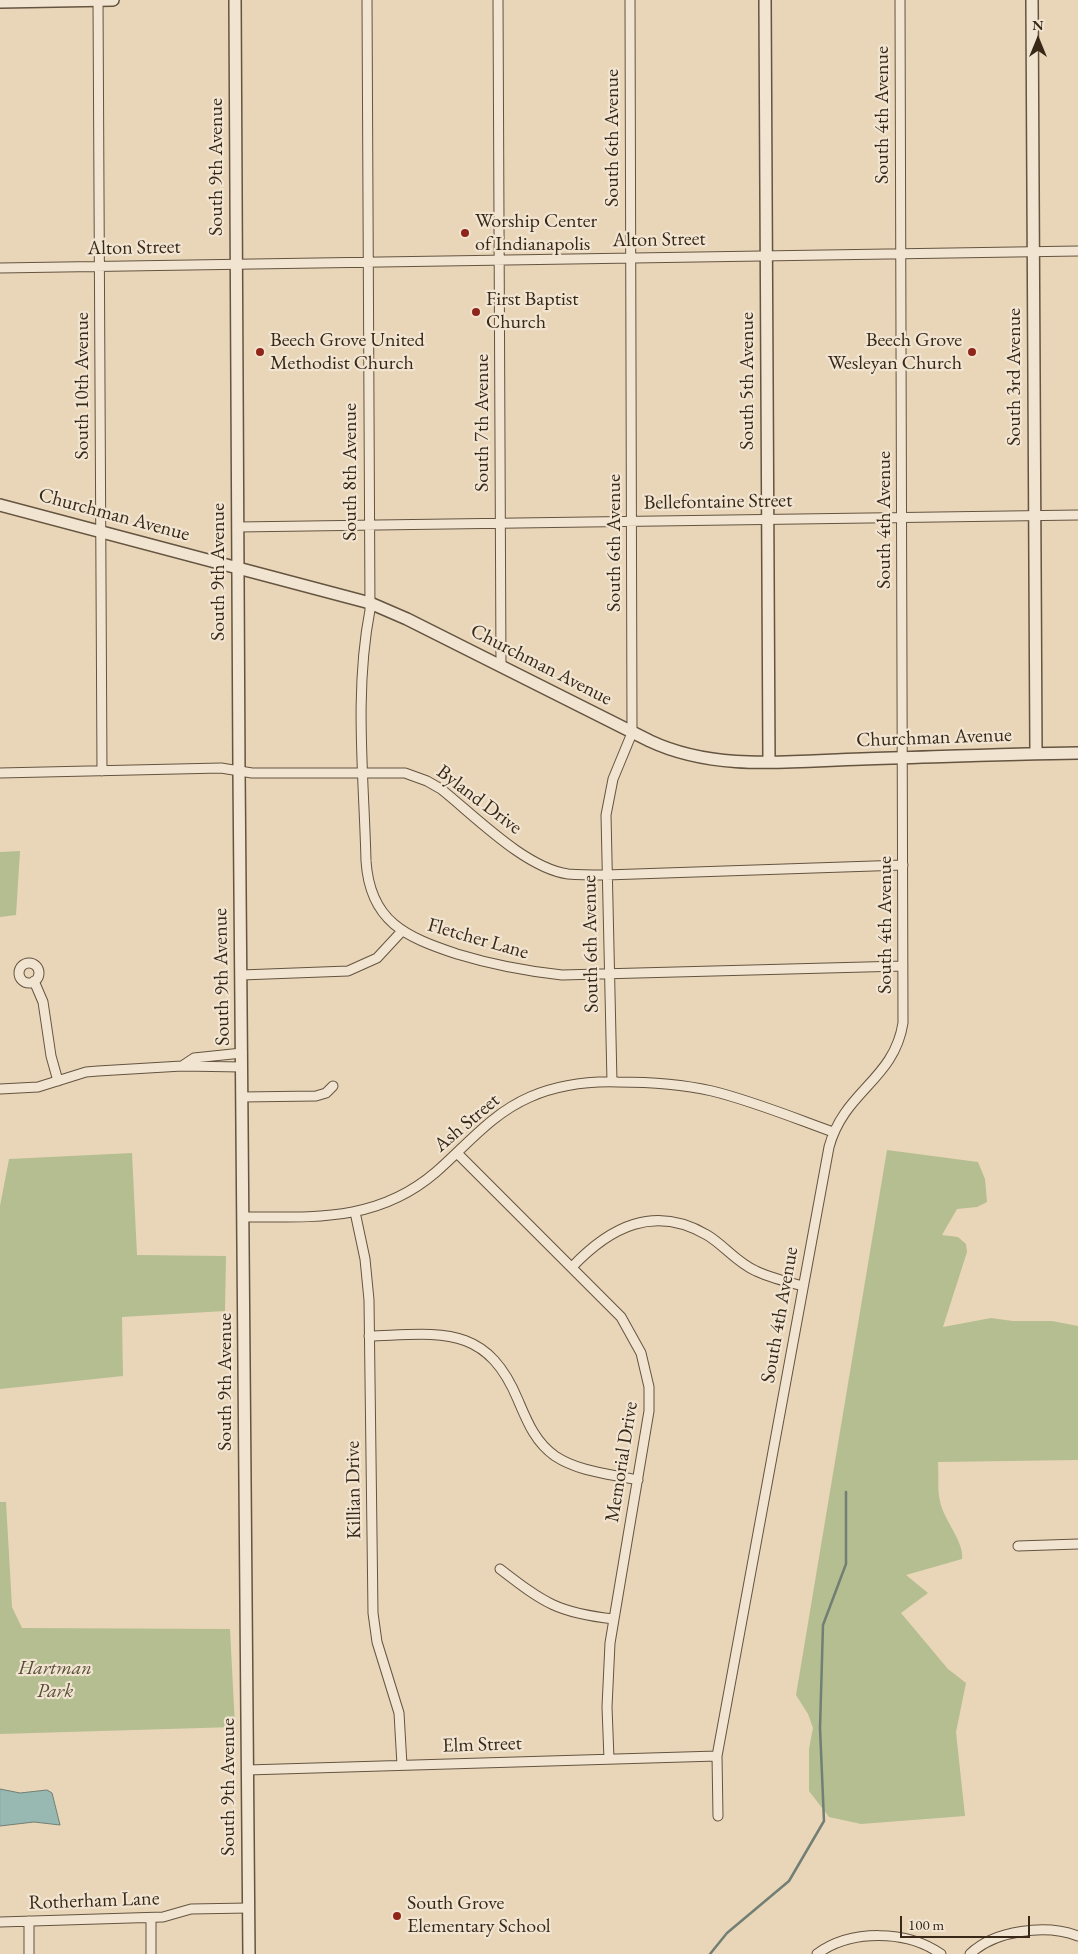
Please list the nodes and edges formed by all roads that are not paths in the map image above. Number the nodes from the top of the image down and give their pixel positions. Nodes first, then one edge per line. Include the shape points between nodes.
1 (98, 0) edge
2 (113, 0) edge
3 (235, 0) edge
4 (367, 0) edge
5 (498, 0) edge
6 (630, 0) edge
7 (765, 0) edge
8 (900, 0) edge
9 (1032, 0) edge
10 (0, 2) edge
11 (1078, 251) edge
12 (1033, 252) junction
13 (901, 254) junction
14 (766, 256) junction
15 (631, 257) junction
16 (500, 260) junction
17 (368, 262) junction
18 (236, 264) junction
19 (100, 266) junction
20 (0, 268) edge
21 (0, 505) edge
22 (1034, 515) junction
23 (1078, 515) edge
24 (902, 516) junction
25 (767, 519) junction
26 (632, 521) junction
27 (501, 523) junction
28 (369, 525) junction
29 (238, 527) junction
30 (101, 531) junction
31 (238, 567) junction
32 (370, 603) junction
33 (501, 666) junction
34 (632, 733) junction
35 (1078, 752) edge
36 (1036, 753) junction
37 (903, 758) junction
38 (769, 762) junction
39 (102, 771) junction
40 (239, 771) junction
41 (363, 772) junction
42 (0, 774) edge
43 (904, 865) junction
44 (606, 875) junction
45 (402, 931) junction
46 (903, 966) junction
47 (241, 974) junction
48 (608, 974) junction
49 (34, 981) dead end
50 (242, 1053) junction
51 (182, 1066) junction
52 (242, 1067) junction
53 (58, 1081) junction
54 (612, 1082) junction
55 (333, 1086) dead end
56 (0, 1089) edge
57 (242, 1097) junction
58 (833, 1132) junction
59 (457, 1153) junction
60 (355, 1212) junction
61 (244, 1217) junction
62 (572, 1268) junction
63 (803, 1286) junction
64 (369, 1336) junction
65 (638, 1480) junction
66 (1078, 1544) edge
67 (1018, 1546) dead end
68 (500, 1569) dead end
69 (614, 1619) junction
70 (717, 1756) junction
71 (609, 1759) junction
72 (402, 1765) junction
73 (247, 1770) junction
74 (718, 1816) dead end
75 (248, 1908) junction
76 (151, 1918) junction
77 (29, 1921) junction
78 (0, 1922) edge
79 (1078, 1936) edge
80 (29, 1954) edge
81 (152, 1954) edge
82 (249, 1954) edge
83 (817, 1954) edge
84 (941, 1954) edge
85 (970, 1954) edge

1 - 2 street
1 - 10 street
1 - 19 street, South 10th Avenue
3 - 18 street, South 9th Avenue
4 - 17 street, South 8th Avenue
5 - 16 street, South 7th Avenue
6 - 15 street, South 6th Avenue
7 - 14 street, South 5th Avenue
8 - 13 street, South 4th Avenue
9 - 12 street, South 3rd Avenue
11 - 12 street, Alton Street
12 - 13 street, Alton Street
12 - 22 street, South 3rd Avenue
13 - 14 street, Alton Street
13 - 24 street, South 4th Avenue
14 - 15 street, Alton Street
14 - 25 street, South 5th Avenue
15 - 16 street, Alton Street
15 - 26 street, South 6th Avenue
16 - 17 street, Alton Street
16 - 27 street, South 7th Avenue
17 - 18 street, Alton Street
17 - 28 street, South 8th Avenue
18 - 19 street, Alton Street
18 - 29 street, South 9th Avenue
19 - 20 street, Alton Street
19 - 30 street, South 10th Avenue
21 - 30 street, Churchman Avenue
22 - 23 street, Bellefontaine Street
22 - 24 street, Bellefontaine Street
22 - 36 street, South 3rd Avenue
24 - 25 street, Bellefontaine Street
24 - 37 street, South 4th Avenue
25 - 26 street, Bellefontaine Street
25 - 38 street, South 5th Avenue
26 - 27 street, Bellefontaine Street
26 - 34 street, South 6th Avenue
27 - 28 street, Bellefontaine Street
27 - 33 street, South 7th Avenue
28 - 29 street, Bellefontaine Street
28 - 32 street, South 8th Avenue
29 - 31 street, South 9th Avenue
30 - 31 street, Churchman Avenue
30 - 39 street, South 10th Avenue
31 - 32 street, Churchman Avenue
31 - 40 street, South 9th Avenue
32 - 33 street, Churchman Avenue
32 - 41 street, South 8th Avenue via 361,673
33 - 34 street, Churchman Avenue
34 - 38 street, Churchman Avenue via 669,750 703,758
34 - 44 street, South 6th Avenue via 612,779 609,795
35 - 36 street, Churchman Avenue
36 - 37 street, Churchman Avenue
37 - 38 street, Churchman Avenue
37 - 43 street, South 4th Avenue
39 - 40 street, Byland Drive via 226,768
39 - 42 street, Byland Drive
40 - 41 street, Byland Drive
40 - 47 street, South 9th Avenue
41 - 44 street, Byland Drive via 405,773 427,780 535,862 569,874
41 - 45 street, South 8th Avenue via 368,881 380,908
43 - 44 street, Byland Drive
43 - 46 street, South 4th Avenue
44 - 48 street, South 6th Avenue
45 - 47 street, Fletcher Lane via 377,958 348,971
45 - 48 street, Fletcher Lane via 419,942 499,967 538,973
46 - 48 street, Fletcher Lane
46 - 58 street, South 4th Avenue via 903,1023 896,1050 883,1070 848,1106
47 - 50 street, South 9th Avenue
48 - 54 street, South 6th Avenue
49 - 53 street via 43,1002
50 - 51 street via 194,1058
50 - 52 street, South 9th Avenue
51 - 52 street
51 - 53 street via 86,1072
52 - 57 street, South 9th Avenue
53 - 56 street via 30,1088
54 - 58 street, Ash Street via 663,1083 711,1091
54 - 59 street, Ash Street via 562,1086 530,1096 498,1114
55 - 57 street via 316,1096
57 - 61 street, South 9th Avenue
58 - 63 street, South 4th Avenue
59 - 60 street, Ash Street via 398,1198
59 - 62 street, Memorial Drive
60 - 61 street, Ash Street via 321,1217
60 - 64 street, Killian Drive via 366,1267
61 - 73 street, South 9th Avenue
62 - 63 street via 614,1231 639,1222 664,1222 695,1229 755,1271
62 - 65 street, Memorial Drive via 621,1317 641,1353 650,1398
63 - 70 street, South 4th Avenue
64 - 65 street via 441,1334 472,1343 492,1357 505,1373 531,1430 549,1451 582,1468
64 - 72 street, Killian Drive via 373,1613 377,1642 399,1713
65 - 69 street, Memorial Drive
66 - 67 street
68 - 69 street via 552,1606 575,1614
69 - 71 street, Memorial Drive via 607,1687
70 - 71 street, Elm Street
70 - 74 street, South 4th Avenue
71 - 72 street, Elm Street
72 - 73 street, Elm Street
73 - 75 street, South 9th Avenue
75 - 76 street, Rotherham Lane via 191,1909
75 - 82 street, South 9th Avenue
76 - 77 street, Rotherham Lane
76 - 81 street
77 - 78 street, Rotherham Lane
77 - 80 street
79 - 85 street via 1056,1931 1014,1933 988,1941
83 - 84 street via 842,1942 874,1936 903,1938

